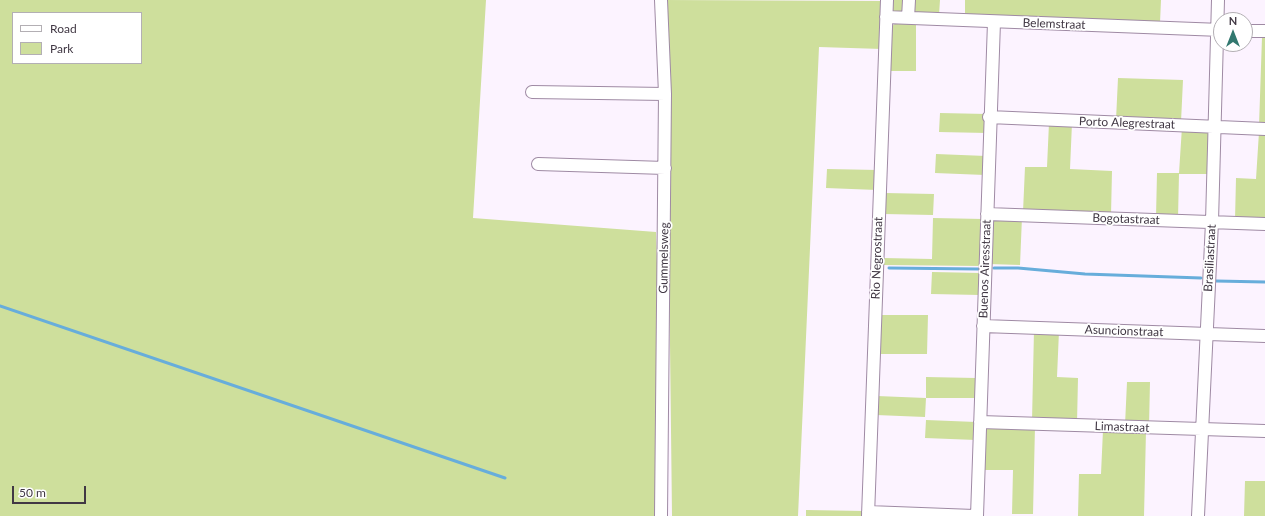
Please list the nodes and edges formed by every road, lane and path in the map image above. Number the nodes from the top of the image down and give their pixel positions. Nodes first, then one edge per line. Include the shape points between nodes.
1 (662, 0) edge
2 (887, 0) edge
3 (909, 0) edge
4 (1218, 0) edge
5 (1218, 12) edge
6 (886, 17) junction
7 (908, 18) junction
8 (994, 22) junction
9 (1213, 30) edge
10 (1253, 30) edge
11 (1265, 31) edge
12 (1218, 52) edge
13 (532, 92) dead end
14 (665, 94) junction
15 (989, 117) junction
16 (1215, 126) junction
17 (1265, 129) edge
18 (538, 164) dead end
19 (665, 168) junction
20 (987, 214) junction
21 (1212, 222) junction
22 (1265, 224) edge
23 (983, 326) junction
24 (1206, 334) junction
25 (1265, 336) edge
26 (980, 422) junction
27 (1202, 430) junction
28 (1265, 431) edge
29 (868, 514) edge
30 (661, 516) edge
31 (975, 516) edge
32 (1198, 516) edge

1 - 14 street, Gummelsweg
2 - 6 street, Rio Negrostraat
3 - 7 street
4 - 5 street, Brasiliastraat
6 - 7 street, Belemstraat
6 - 29 street, Rio Negrostraat
7 - 8 street, Belemstraat
8 - 9 street, Belemstraat
8 - 15 street, Buenos Airesstraat
10 - 11 street
12 - 16 street, Brasiliastraat
13 - 14 street
14 - 19 street, Gummelsweg
15 - 16 street, Porto Alegrestraat
15 - 20 street, Buenos Airesstraat
16 - 17 street, Porto Alegrestraat
16 - 21 street, Brasiliastraat
18 - 19 street
19 - 30 street, Gummelsweg
20 - 21 street, Bogotastraat
20 - 23 street, Buenos Airesstraat
21 - 22 street, Bogotastraat
21 - 24 street, Brasiliastraat
23 - 24 street, Asuncionstraat
23 - 26 street, Buenos Airesstraat
24 - 25 street, Asuncionstraat
24 - 27 street, Brasiliastraat
26 - 27 street, Limastraat
26 - 31 street, Buenos Airesstraat
27 - 28 street, Limastraat
27 - 32 street, Brasiliastraat
29 - 31 street

